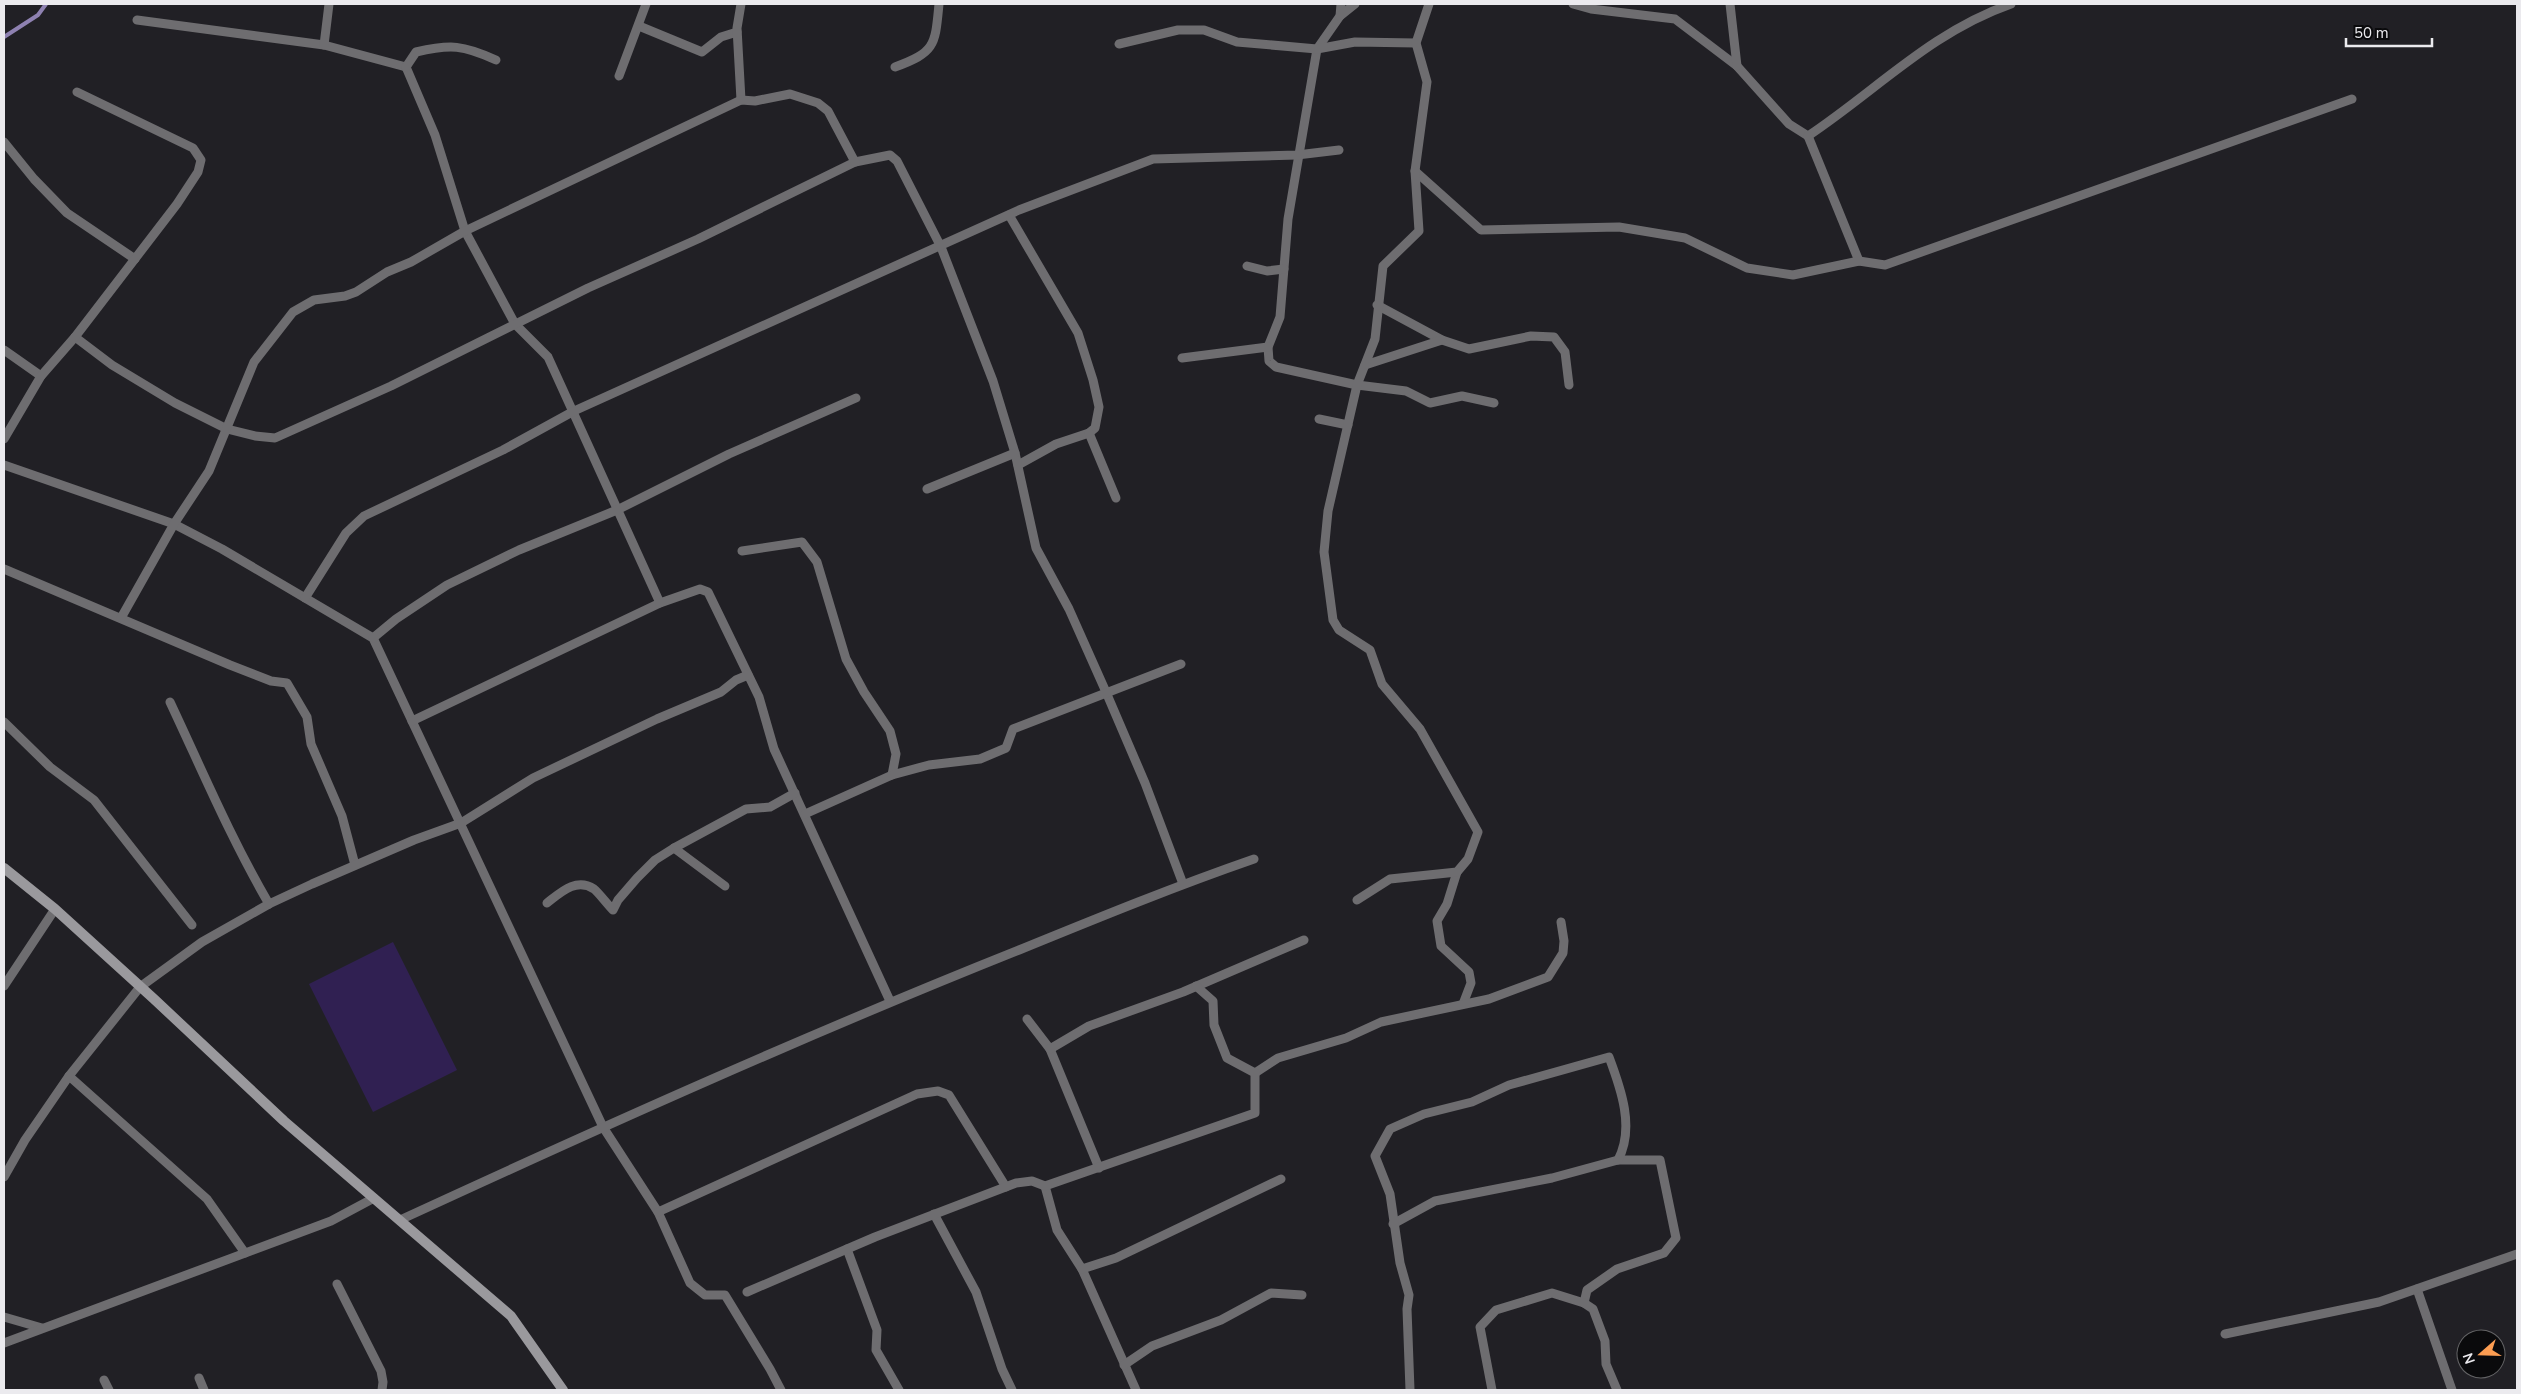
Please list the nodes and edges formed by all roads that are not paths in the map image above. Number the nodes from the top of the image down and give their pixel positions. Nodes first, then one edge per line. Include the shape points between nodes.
1 (329, 4) edge
2 (646, 4) edge
3 (741, 4) edge
4 (939, 4) edge
5 (1341, 4) edge
6 (1355, 4) edge
7 (1429, 4) edge
8 (1573, 4) edge
9 (1730, 4) edge
10 (2011, 4) edge
11 (1340, 16) junction
12 (137, 20) dead end
13 (638, 26) junction
14 (737, 32) junction
15 (1416, 43) junction
16 (1119, 44) dead end
17 (324, 45) junction
18 (1317, 49) junction
19 (496, 60) dead end
20 (1737, 66) junction
21 (406, 67) junction
22 (895, 67) dead end
23 (619, 76) dead end
24 (77, 92) dead end
25 (2352, 99) dead end
26 (741, 100) junction
27 (1808, 136) junction
28 (4, 142) edge
29 (1339, 150) dead end
30 (1297, 155) junction
31 (855, 162) junction
32 (1415, 171) junction
33 (1008, 215) junction
34 (465, 231) junction
35 (941, 247) junction
36 (135, 259) junction
37 (1859, 261) junction
38 (1247, 266) dead end
39 (1284, 269) junction
40 (1377, 305) junction
41 (516, 324) junction
42 (75, 338) junction
43 (1442, 340) junction
44 (1268, 347) junction
45 (4, 350) edge
46 (1182, 358) dead end
47 (1365, 365) junction
48 (41, 376) junction
49 (1357, 385) junction
50 (1570, 385) dead end
51 (856, 398) dead end
52 (1494, 402) dead end
53 (574, 411) junction
54 (1319, 419) dead end
55 (1348, 425) junction
56 (227, 429) junction
57 (1089, 433) junction
58 (4, 438) edge
59 (1015, 452) junction
60 (4, 465) edge
61 (1018, 465) junction
62 (927, 489) dead end
63 (1116, 498) dead end
64 (617, 510) junction
65 (174, 524) junction
66 (742, 551) dead end
67 (4, 569) edge
68 (305, 598) junction
69 (660, 603) junction
70 (121, 618) junction
71 (373, 638) junction
72 (1181, 664) dead end
73 (748, 675) junction
74 (1106, 692) junction
75 (170, 702) dead end
76 (412, 721) junction
77 (4, 722) edge
78 (892, 775) junction
79 (795, 793) junction
80 (805, 814) junction
81 (461, 823) junction
82 (674, 848) junction
83 (1254, 858) dead end
84 (355, 866) junction
85 (4, 868) edge
86 (1457, 872) junction
87 (1183, 884) junction
88 (725, 886) dead end
89 (1357, 900) dead end
90 (547, 903) dead end
91 (269, 904) junction
92 (55, 910) junction
93 (1561, 922) dead end
94 (192, 924) dead end
95 (1304, 940) dead end
96 (4, 986) edge
97 (140, 986) junction
98 (1196, 986) junction
99 (890, 1001) junction
100 (1464, 1004) junction
101 (1028, 1019) dead end
102 (1050, 1049) junction
103 (1255, 1073) junction
104 (69, 1076) junction
105 (603, 1126) junction
106 (1618, 1160) junction
107 (1098, 1168) junction
108 (4, 1177) edge
109 (1281, 1179) dead end
110 (1045, 1186) junction
111 (1006, 1187) junction
112 (374, 1198) junction
113 (658, 1212) junction
114 (934, 1214) junction
115 (400, 1220) junction
116 (1393, 1224) junction
117 (847, 1249) junction
118 (245, 1254) junction
119 (2517, 1254) edge
120 (1082, 1269) junction
121 (337, 1284) dead end
122 (2416, 1288) junction
123 (747, 1292) dead end
124 (1302, 1296) dead end
125 (1584, 1303) junction
126 (4, 1317) edge
127 (42, 1328) junction
128 (2225, 1334) dead end
129 (4, 1343) edge
130 (1124, 1365) junction
131 (199, 1378) dead end
132 (104, 1380) dead end
133 (109, 1390) edge
134 (204, 1390) edge
135 (382, 1390) edge
136 (563, 1390) edge
137 (781, 1390) edge
138 (899, 1390) edge
139 (1012, 1390) edge
140 (1136, 1390) edge
141 (1410, 1390) edge
142 (1492, 1390) edge
143 (1617, 1390) edge
144 (2452, 1390) edge

1 - 17 street
2 - 13 street
3 - 14 street
4 - 22 street via 936,38 932,44 919,58
5 - 11 street
6 - 11 street
7 - 15 street
8 - 20 street via 1675,19
9 - 20 street
10 - 27 street via 1988,12 1930,44
11 - 18 street
12 - 17 street
13 - 14 street via 702,52 721,37
13 - 23 street
14 - 26 street
15 - 18 street via 1355,42
15 - 32 street via 1428,82
16 - 18 street via 1178,30 1204,30 1237,42
17 - 21 street
18 - 30 street
19 - 21 street via 471,48 443,46 416,52
20 - 27 street via 1789,124
21 - 34 street via 435,135
24 - 36 street via 193,148 201,160 198,172 178,204
25 - 37 street via 1884,265
26 - 31 street via 755,101 790,94 818,103 828,111
26 - 34 street
27 - 37 street
28 - 36 street via 67,213
29 - 30 street
30 - 33 street via 1153,160
30 - 39 street
31 - 35 street via 890,155 897,161
31 - 41 street
32 - 37 street via 1481,230 1619,227 1685,238 1747,268 1793,275
32 - 40 street via 1419,231 1383,266
33 - 35 street
33 - 57 street via 1078,333 1099,407 1095,428
34 - 41 street
34 - 56 street via 411,262 386,272 356,292 314,300 293,312 254,362
35 - 53 street
35 - 59 street via 993,381
36 - 42 street
38 - 39 street via 1268,271
39 - 44 street via 1280,318
40 - 43 street
40 - 47 street via 1379,322
41 - 53 street via 548,357
41 - 56 street via 391,386 275,438
42 - 48 street
42 - 56 street via 175,404
43 - 47 street
43 - 50 street via 1470,349 1531,336 1554,337 1565,352
44 - 46 street
44 - 49 street via 1269,361 1276,367
45 - 48 street
47 - 49 street
48 - 58 street
49 - 52 street via 1406,391 1430,403 1462,396
49 - 55 street
51 - 64 street via 729,454
53 - 64 street
53 - 68 street via 503,450 364,516 346,533
54 - 55 street
55 - 86 street via 1328,511 1324,552 1333,620 1339,630 1370,650 1382,684 1420,729 1478,832 1468,860
56 - 65 street via 209,471
57 - 61 street via 1056,444
57 - 63 street
59 - 61 street
59 - 62 street
60 - 65 street
61 - 74 street via 1036,548 1069,609
64 - 69 street
64 - 71 street via 519,550 447,585
65 - 68 street
65 - 70 street
66 - 78 street via 802,542 817,562 846,659 890,731 896,754
67 - 70 street
68 - 71 street
69 - 73 street via 700,589 708,592
69 - 76 street
70 - 84 street via 230,665 271,681 287,683 307,718 311,744 342,816
71 - 76 street
72 - 74 street
73 - 79 street via 759,697 774,749
73 - 81 street via 721,692 533,778
74 - 78 street via 1013,729 1006,748 980,759 929,765
74 - 87 street
75 - 91 street via 243,860
76 - 81 street
77 - 94 street via 50,767 94,800
78 - 80 street
79 - 80 street
79 - 82 street via 770,807 746,810
80 - 99 street via 829,873
81 - 84 street
81 - 105 street
82 - 88 street
82 - 90 street via 655,860 637,878 613,910 595,889 580,884 566,888
83 - 87 street
84 - 91 street
85 - 92 street
86 - 89 street via 1390,880
86 - 100 street via 1438,921 1441,946 1469,972 1471,983
87 - 99 street
91 - 97 street via 202,942
92 - 96 street
92 - 97 street
93 - 100 street via 1564,953 1548,977 1489,999
95 - 98 street
97 - 104 street
97 - 112 street via 284,1120
98 - 102 street via 1089,1026
98 - 103 street via 1213,1001 1214,1025 1227,1058
99 - 105 street
100 - 103 street via 1382,1022 1346,1038 1278,1058
101 - 102 street
102 - 107 street
103 - 107 street via 1255,1113
104 - 108 street
104 - 118 street via 207,1199
105 - 113 street
105 - 115 street
106 - 116 street via 1552,1178 1435,1201
106 - 116 street via 1624,1149 1625,1117 1621,1089 1609,1057 1508,1085 1472,1102 1440,1108 1390,1129 1375,1156 1390,1194
106 - 125 street via 1660,1160 1676,1238 1664,1253 1618,1269 1588,1290
107 - 110 street
109 - 120 street via 1116,1258
110 - 111 street via 1032,1181
110 - 120 street via 1057,1230
111 - 113 street via 949,1095 938,1091 917,1094
111 - 114 street
112 - 115 street
112 - 118 street via 331,1221
113 - 137 street via 690,1283 705,1295 725,1295
114 - 117 street
114 - 139 street via 976,1292
115 - 136 street via 511,1316
116 - 141 street via 1409,1295
117 - 123 street
117 - 138 street via 877,1330 876,1350
118 - 127 street
119 - 122 street
120 - 130 street
121 - 135 street via 381,1370
122 - 128 street via 2379,1302
122 - 144 street
124 - 130 street via 1271,1293 1221,1320 1152,1346
125 - 142 street via 1552,1293 1496,1310 1480,1327
125 - 143 street via 1593,1309 1605,1341 1606,1364
126 - 127 street
127 - 129 street
130 - 140 street
131 - 134 street
132 - 133 street

